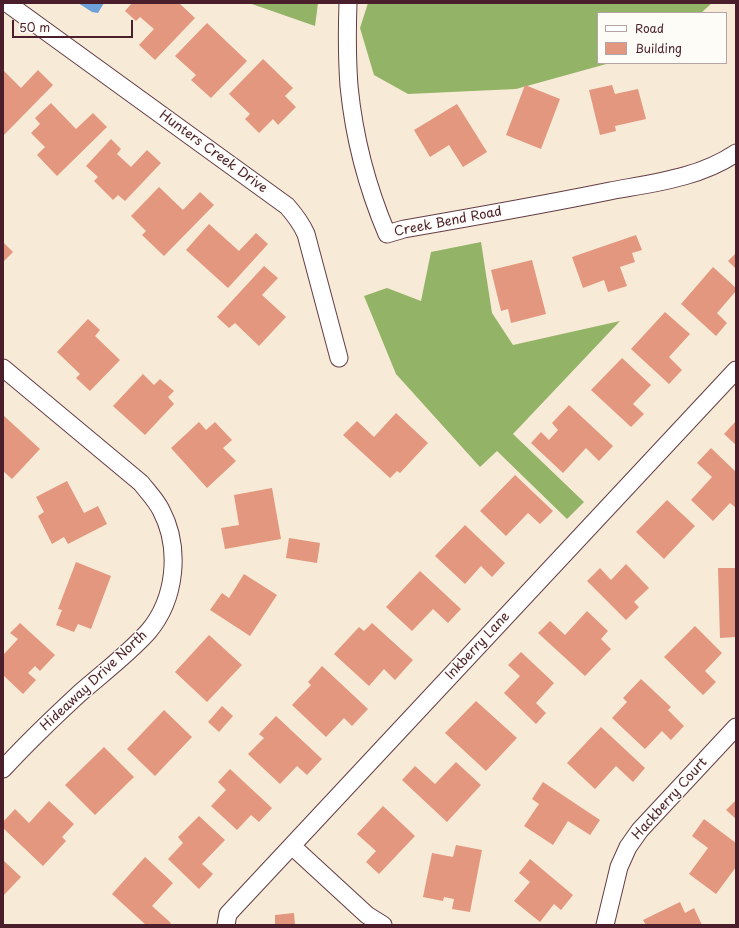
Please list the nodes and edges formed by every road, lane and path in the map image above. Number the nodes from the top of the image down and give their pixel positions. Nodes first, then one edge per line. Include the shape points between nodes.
1 (7, 3) edge
2 (348, 3) edge
3 (736, 153) edge
4 (339, 358) dead end
5 (3, 368) edge
6 (736, 370) edge
7 (736, 727) edge
8 (3, 769) edge
9 (292, 846) junction
10 (226, 925) edge
11 (383, 925) edge
12 (605, 925) edge

1 - 4 street, Hunters Creek Drive via 294,214 306,234
2 - 3 street, Creek Bend Road via 349,86 355,127 364,168 387,234 679,177 699,172
5 - 8 street, Hideaway Drive North via 141,483 154,499 167,523 173,551 169,593 157,619 148,631
6 - 9 street, Inkberry Lane
7 - 12 street, Hackberry Court via 640,830 628,847 619,867
9 - 10 street, Inkberry Lane via 228,914
9 - 11 street via 368,915

